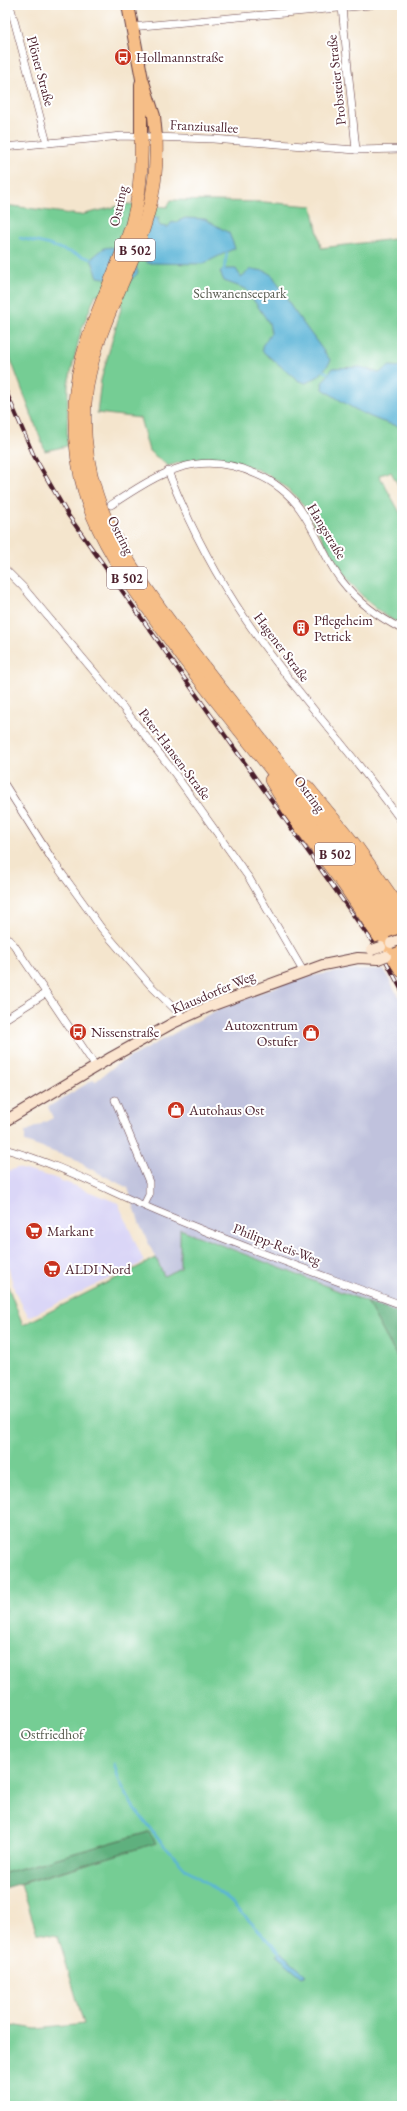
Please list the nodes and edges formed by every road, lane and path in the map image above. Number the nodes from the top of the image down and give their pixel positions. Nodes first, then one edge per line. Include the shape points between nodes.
1 (10, 5) edge
2 (128, 5) edge
3 (371, 5) edge
4 (342, 7) junction
5 (131, 27) junction
6 (142, 79) junction
7 (141, 136) junction
8 (156, 137) junction
9 (47, 143) junction
10 (5, 147) edge
11 (402, 149) edge
12 (356, 150) junction
13 (107, 301) junction
14 (168, 471) junction
15 (111, 505) dead end
16 (5, 569) edge
17 (402, 629) edge
18 (267, 748) junction
19 (5, 785) edge
20 (402, 822) edge
21 (402, 912) edge
22 (402, 931) edge
23 (5, 936) edge
24 (402, 939) edge
25 (388, 951) edge
26 (303, 971) junction
27 (402, 971) edge
28 (46, 993) junction
29 (184, 1018) junction
30 (5, 1019) edge
31 (96, 1067) junction
32 (115, 1100) dead end
33 (5, 1121) edge
34 (5, 1149) edge
35 (144, 1205) junction
36 (402, 1305) edge

1 - 9 street, Plöner Straße
2 - 5 main road, Ostring / B 502
3 - 4 street
4 - 5 street
4 - 12 street, Probsteier Straße
5 - 6 main road, Ostring / B 502
6 - 7 main road, Ostring / B 502
6 - 8 main road, Ostring / B 502 via 152,106
7 - 8 street, Franziusallee
7 - 9 street, Franziusallee via 98,137
7 - 13 highway, Ostring / B 502 via 142,159 138,192 127,239
8 - 12 street, Franziusallee
8 - 13 highway, Ostring / B 502 via 157,155 152,195 140,236
9 - 10 street, Franziusallee
11 - 12 street, Franziusallee
13 - 18 highway, Ostring / B 502 via 85,403 86,446 96,493 111,530 148,591 198,661
13 - 25 highway, Ostring / B 502 via 83,355 75,402 76,447 86,495 103,536 141,599 175,648 264,761 282,800 343,883
14 - 15 street, Hangstraße
14 - 17 street, Hangstraße via 208,462 238,466 268,480 300,509 341,580 362,603 386,621
14 - 20 street, Hagener Straße via 199,543 228,595 258,638
16 - 26 street, Peter-Hansen-Straße via 97,675 170,767 249,878
18 - 21 highway via 295,774 334,818
18 - 22 highway, Ostring / B 502 via 334,835
19 - 29 street via 52,861 102,929 151,986
23 - 28 street via 14,945
24 - 25 street, Klausdorfer Weg, bridge
25 - 26 street, Klausdorfer Weg
25 - 27 highway, Ostring
26 - 29 street, Klausdorfer Weg
28 - 30 street
28 - 31 street
29 - 31 street, Klausdorfer Weg
31 - 33 street, Klausdorfer Weg
32 - 35 street via 149,1182 149,1195
34 - 35 street, Philipp-Reis-Weg via 49,1162
35 - 36 street, Philipp-Reis-Weg via 261,1253

